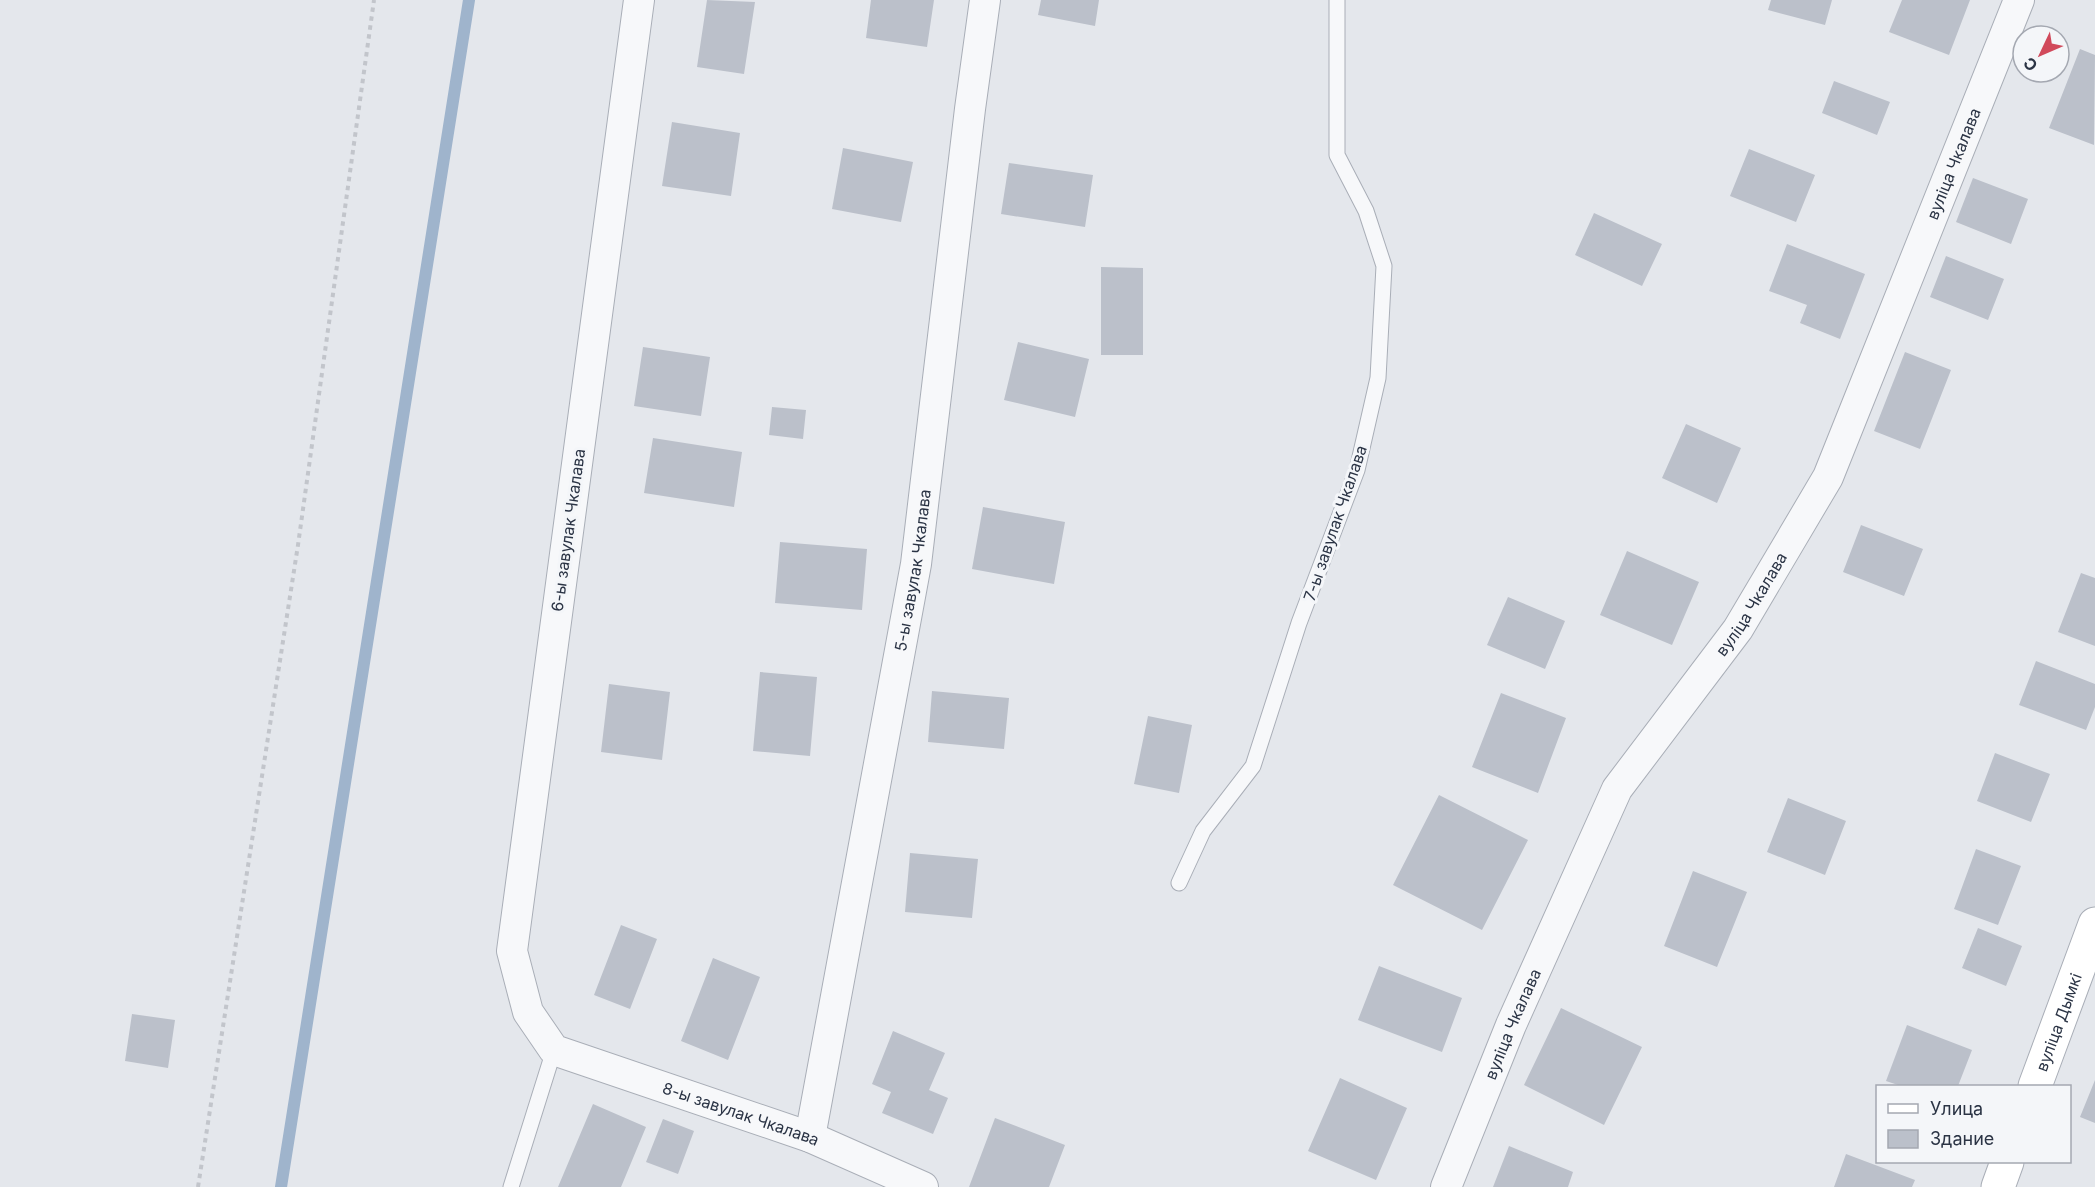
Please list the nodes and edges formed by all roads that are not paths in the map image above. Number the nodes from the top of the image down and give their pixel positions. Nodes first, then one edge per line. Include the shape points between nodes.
1 (639, 0) edge
2 (985, 0) edge
3 (1337, 0) edge
4 (2019, 0) edge
5 (1179, 883) dead end
6 (2095, 924) edge
7 (554, 1050) junction
8 (2035, 1085) edge
9 (810, 1137) junction
10 (2006, 1163) edge
11 (510, 1187) edge
12 (923, 1187) edge
13 (1446, 1187) edge
14 (1998, 1187) edge

1 - 7 street, 6-ы завулак Чкалава via 512,951 528,1012
2 - 9 street, 5-ы завулак Чкалава via 916,564
3 - 5 lane, 7-ы завулак Чкалава via 1337,154 1366,211 1384,266 1378,378 1357,470 1299,622 1253,766 1203,831
4 - 13 street, вуліца Чкалава via 1828,477 1738,629 1617,789 1511,1025
6 - 8 street, вуліца Дымкі
7 - 9 street, 8-ы завулак Чкалава
7 - 11 lane
9 - 12 street, 8-ы завулак Чкалава
10 - 14 street

